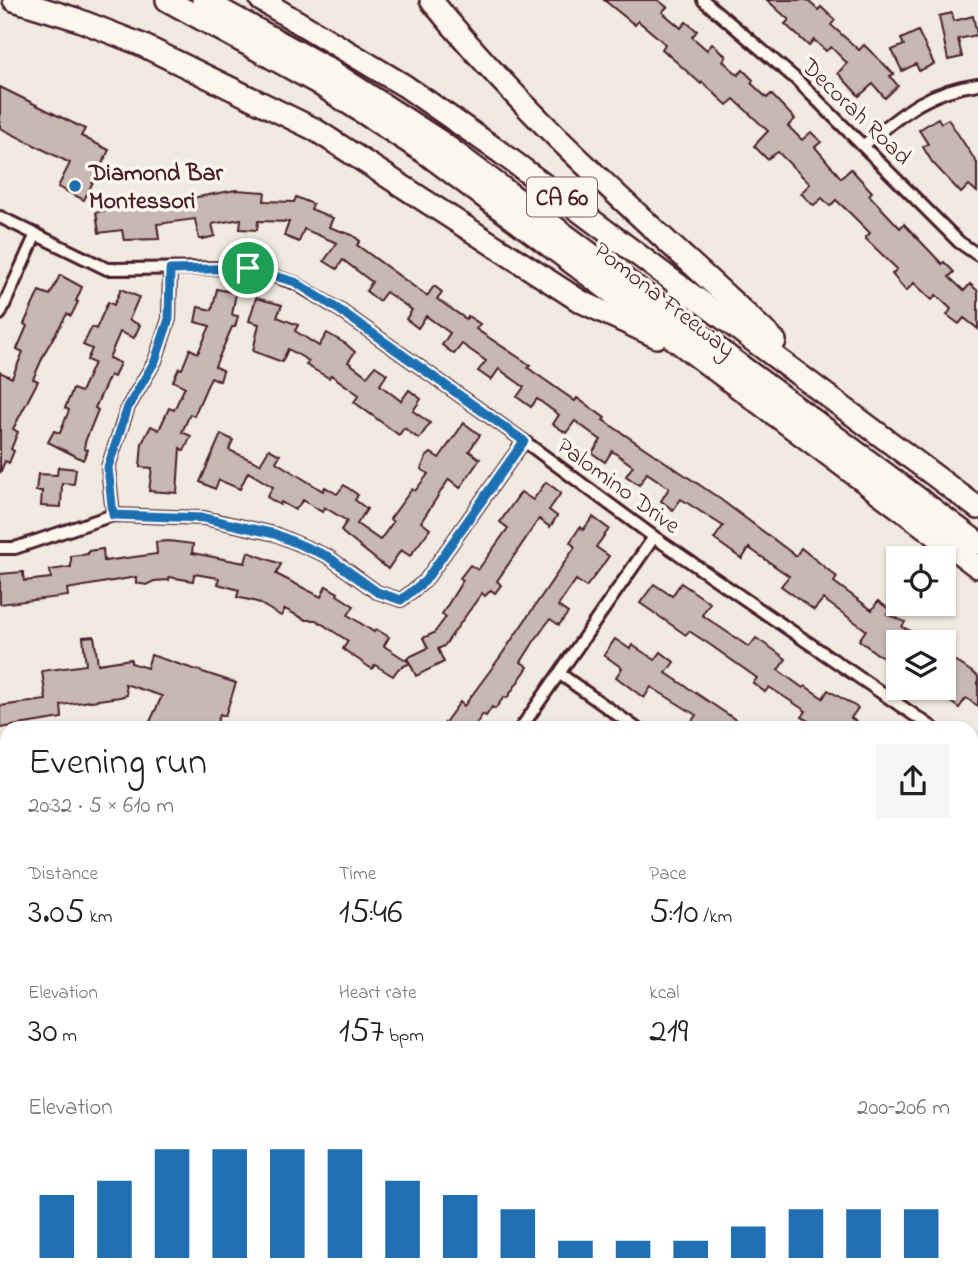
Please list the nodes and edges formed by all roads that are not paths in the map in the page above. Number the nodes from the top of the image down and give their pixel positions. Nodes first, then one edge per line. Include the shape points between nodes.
1 (14, 0) edge
2 (167, 0) edge
3 (204, 0) edge
4 (221, 0) edge
5 (261, 0) edge
6 (431, 0) edge
7 (703, 0) edge
8 (978, 84) edge
9 (864, 145) junction
10 (0, 217) edge
11 (36, 234) junction
12 (978, 256) edge
13 (170, 270) junction
14 (0, 314) edge
15 (691, 353) junction
16 (850, 412) junction
17 (524, 441) junction
18 (978, 508) edge
19 (113, 515) junction
20 (978, 532) edge
21 (654, 537) junction
22 (978, 543) edge
23 (0, 548) edge
24 (978, 567) edge
25 (559, 674) junction
26 (526, 721) edge
27 (626, 721) edge
28 (923, 721) edge

1 - 15 highway via 140,44 303,123 580,301
2 - 15 highway, Pomona Freeway / CA 60 via 384,124 473,186
3 - 22 highway via 325,68 438,140
4 - 20 highway via 330,60 442,131
5 - 16 highway, Pomona Freeway / CA 60 via 461,124
6 - 16 highway via 534,117
7 - 9 street, Decorah Road
8 - 9 street via 911,106
9 - 12 street, Decorah Road
10 - 11 street, Palomino Drive
11 - 13 street, Palomino Drive via 107,269
11 - 14 street
13 - 17 street, Palomino Drive via 248,268 295,282
13 - 19 street via 169,319 155,361 128,407 108,467
15 - 24 highway, Pomona Freeway / CA 60
16 - 18 highway, Pomona Freeway / CA 60
17 - 19 street via 425,581 401,600 377,592 327,556 275,534 204,518
17 - 21 street, Palomino Drive
19 - 23 street via 15,548
21 - 25 street
21 - 28 street, Palomino Drive
25 - 26 street
25 - 27 street

